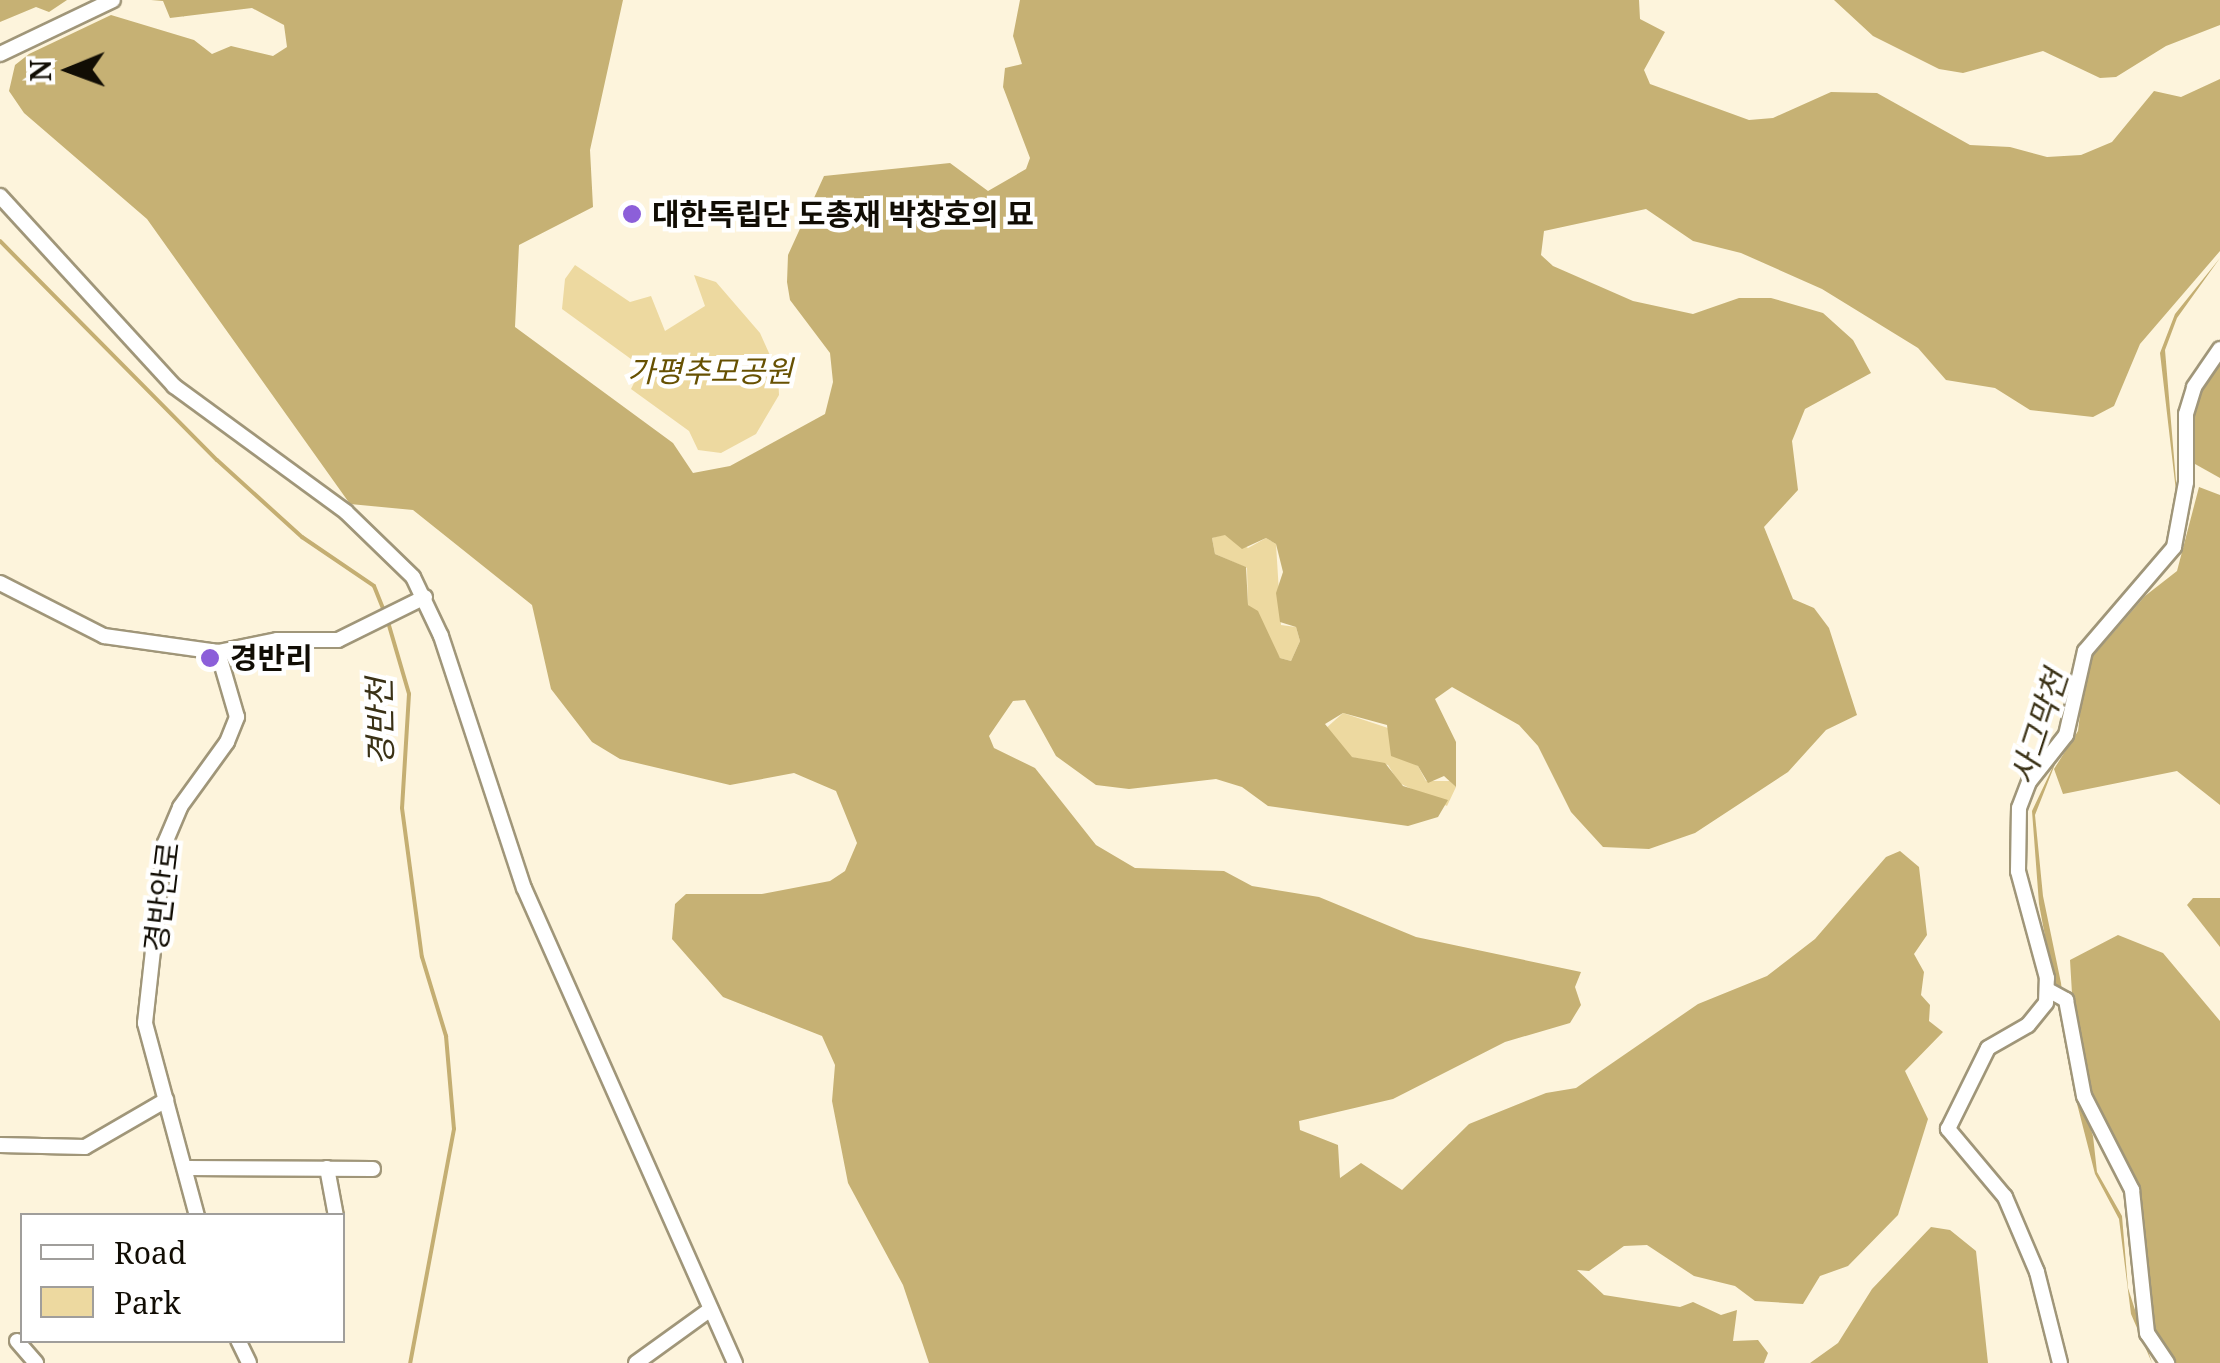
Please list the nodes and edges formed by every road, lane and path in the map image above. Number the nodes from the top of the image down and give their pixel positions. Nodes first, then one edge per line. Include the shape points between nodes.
1 (113, 0) edge
2 (0, 54) edge
3 (0, 196) edge
4 (2220, 349) edge
5 (0, 582) edge
6 (418, 601) junction
7 (218, 652) junction
8 (2055, 994) junction
9 (166, 1100) junction
10 (0, 1145) edge
11 (186, 1168) junction
12 (327, 1168) junction
13 (373, 1169) dead end
14 (196, 1213) edge
15 (335, 1213) edge
16 (710, 1309) junction
17 (20, 1340) edge
18 (0, 1348) edge
19 (636, 1363) edge
20 (735, 1363) edge
21 (2060, 1363) edge
22 (2166, 1363) edge

1 - 2 street
3 - 6 street via 174,386 346,512 400,560
4 - 8 street via 2194,387 2186,414 2186,482 2174,547 2085,651 2066,735 2022,797 2018,870
5 - 7 street via 104,636
6 - 7 street via 360,633
6 - 16 street via 454,676 517,872
7 - 9 street, 경반안로 via 236,704 234,729 180,808 162,861 145,1023
8 - 21 street via 2040,1014 1988,1048 1948,1129 2006,1197 2037,1272
8 - 22 street via 2084,1096 2132,1190 2147,1334
9 - 10 street via 85,1148
9 - 11 street, 경반안로
11 - 12 street
11 - 14 street, 경반안로
12 - 13 street
12 - 15 street
16 - 19 street
16 - 20 street
17 - 18 street

